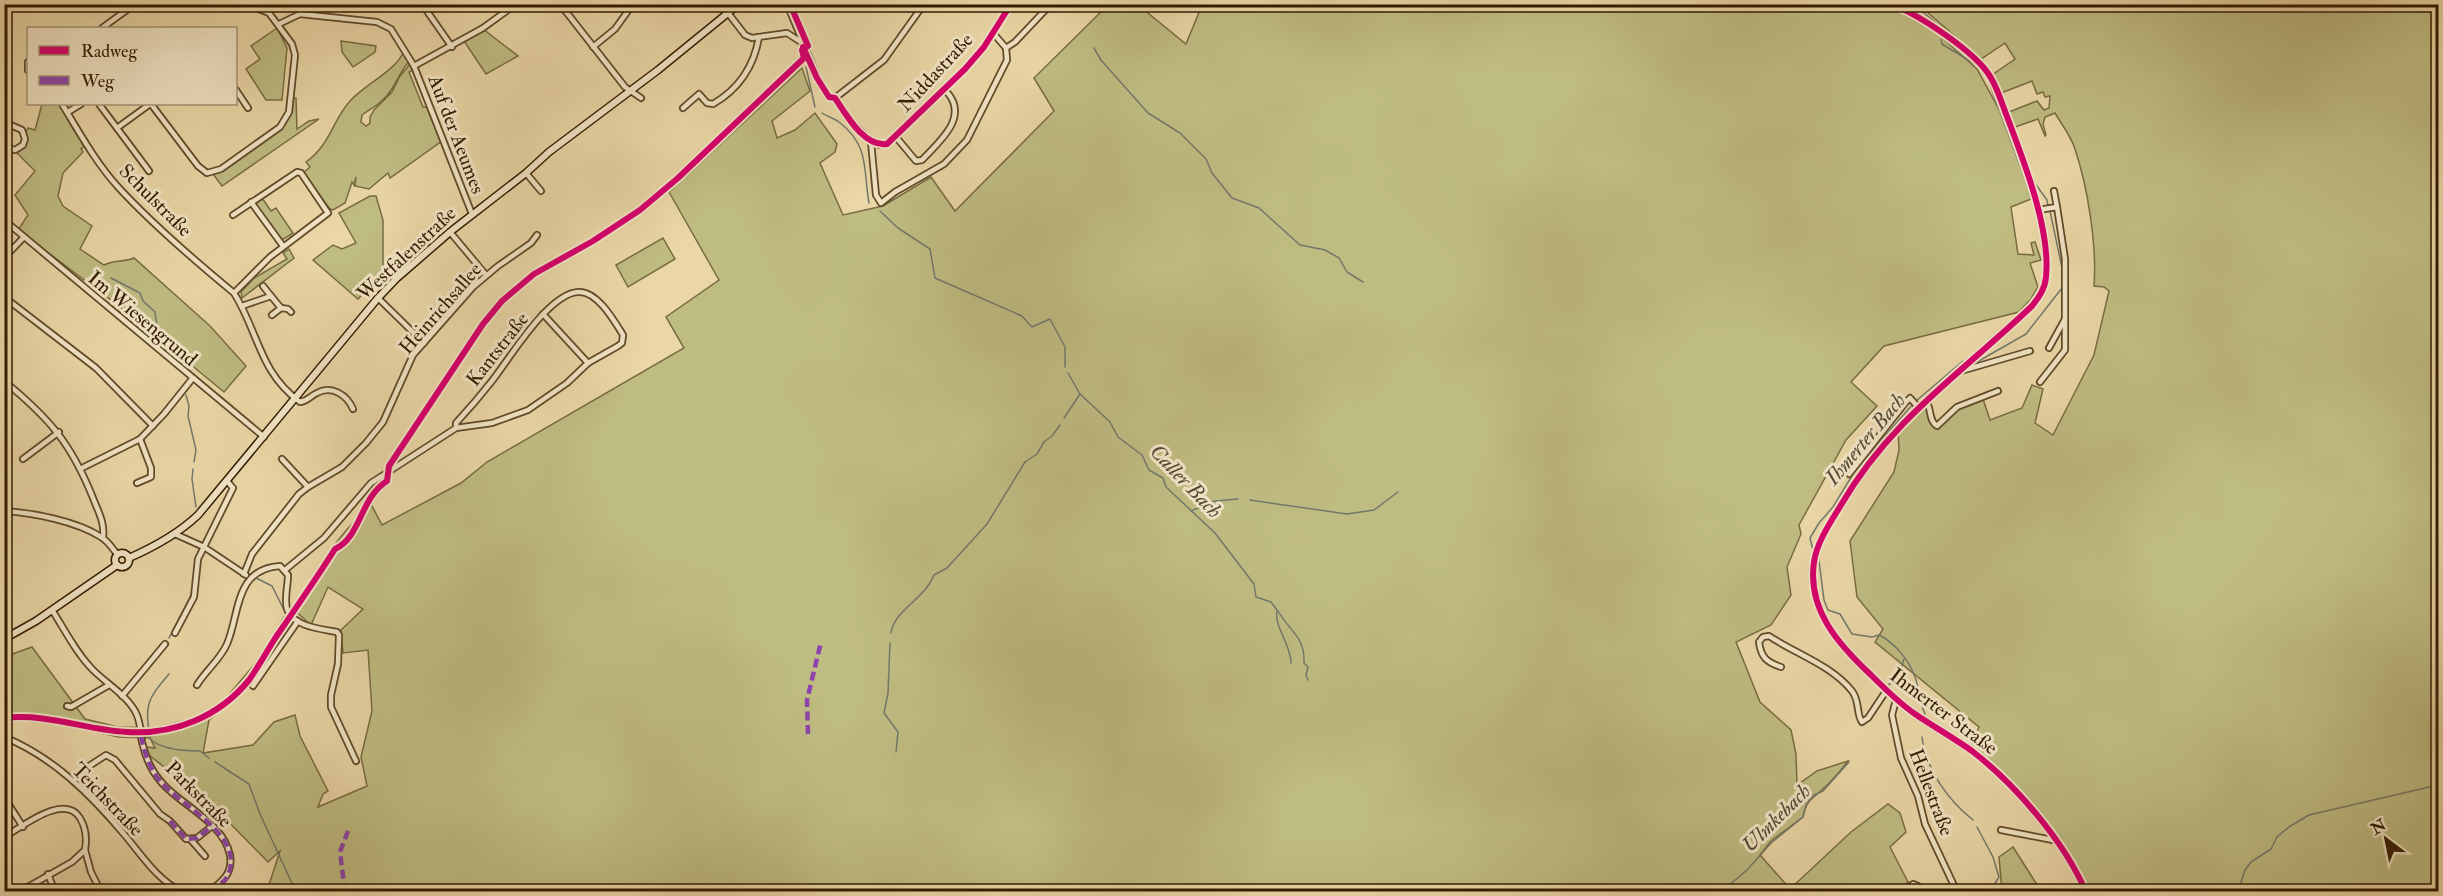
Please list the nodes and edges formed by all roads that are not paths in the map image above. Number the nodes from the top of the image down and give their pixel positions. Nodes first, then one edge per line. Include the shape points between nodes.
1 (135, 4) edge
2 (234, 4) edge
3 (422, 4) edge
4 (516, 4) edge
5 (560, 4) edge
6 (633, 4) edge
7 (718, 4) edge
8 (726, 4) edge
9 (739, 4) edge
10 (787, 4) edge
11 (924, 4) edge
12 (1011, 4) edge
13 (1051, 4) edge
14 (1890, 4) edge
15 (728, 13) junction
16 (793, 22) junction
17 (279, 24) junction
18 (103, 27) edge
19 (786, 33) junction
20 (993, 33) junction
21 (759, 37) junction
22 (802, 42) junction
23 (452, 46) junction
24 (594, 47) junction
25 (1006, 48) junction
26 (414, 66) junction
27 (945, 90) junction
28 (629, 91) junction
29 (237, 92) edge
30 (641, 98) dead end
31 (835, 98) junction
32 (63, 105) edge
33 (79, 105) edge
34 (100, 105) edge
35 (150, 105) edge
36 (152, 105) edge
37 (248, 108) dead end
38 (683, 108) dead end
39 (68, 112) junction
40 (4, 122) edge
41 (117, 128) junction
42 (896, 137) junction
43 (871, 142) junction
44 (4, 147) edge
45 (149, 171) dead end
46 (526, 173) junction
47 (541, 191) dead end
48 (2054, 192) dead end
49 (251, 202) junction
50 (2054, 207) junction
51 (2041, 210) junction
52 (472, 214) junction
53 (233, 215) dead end
54 (4, 220) edge
55 (450, 232) junction
56 (537, 235) dead end
57 (24, 237) junction
58 (283, 246) junction
59 (4, 258) edge
60 (486, 275) junction
61 (263, 285) dead end
62 (234, 293) junction
63 (271, 296) junction
64 (4, 297) edge
65 (378, 298) junction
66 (242, 306) junction
67 (281, 308) junction
68 (291, 312) dead end
69 (543, 314) junction
70 (272, 315) dead end
71 (2065, 319) junction
72 (424, 343) junction
73 (2049, 348) dead end
74 (2030, 351) dead end
75 (588, 363) junction
76 (1957, 372) junction
77 (192, 379) junction
78 (4, 381) edge
79 (2040, 382) dead end
80 (1998, 391) dead end
81 (295, 399) junction
82 (1926, 401) junction
83 (1918, 407) junction
84 (353, 409) dead end
85 (153, 426) junction
86 (456, 428) junction
87 (59, 432) junction
88 (264, 436) junction
89 (140, 439) junction
90 (23, 459) dead end
91 (282, 459) dead end
92 (80, 469) junction
93 (1849, 474) dead end
94 (227, 481) junction
95 (137, 483) dead end
96 (308, 487) junction
97 (4, 512) edge
98 (175, 534) junction
99 (103, 537) junction
100 (204, 547) junction
101 (117, 554) junction
102 (129, 558) junction
103 (117, 565) junction
104 (285, 570) junction
105 (244, 574) junction
106 (250, 578) junction
107 (52, 610) junction
108 (298, 621) junction
109 (175, 633) dead end
110 (4, 639) edge
111 (165, 644) dead end
112 (1780, 667) dead end
113 (109, 685) junction
114 (197, 685) dead end
115 (253, 686) dead end
116 (1886, 691) junction
117 (122, 696) junction
118 (1896, 700) junction
119 (67, 706) dead end
120 (4, 737) edge
121 (356, 761) dead end
122 (73, 781) junction
123 (4, 797) edge
124 (212, 826) junction
125 (22, 827) junction
126 (2001, 830) dead end
127 (4, 837) edge
128 (191, 840) junction
129 (2058, 841) junction
130 (85, 850) junction
131 (205, 856) dead end
132 (48, 874) junction
133 (19, 891) edge
134 (55, 891) edge
135 (101, 891) edge
136 (182, 891) edge
137 (209, 891) edge
138 (1901, 891) edge
139 (1921, 891) edge
140 (1957, 891) edge
141 (2086, 891) edge

1 - 18 street
2 - 17 street via 265,11
3 - 23 street
4 - 23 street
5 - 24 street
6 - 24 street via 615,29
7 - 15 main road
8 - 15 main road
9 - 15 main road, Westfalenstraße
10 - 16 street
11 - 31 street via 884,60
12 - 20 street, Niddastraße
13 - 25 street
14 - 51 main road, Ihmerter Straße via 1924,21 1987,72
15 - 21 street via 745,35
15 - 28 main road, Westfalenstraße
16 - 19 street
16 - 22 street
17 - 26 street, Auf der Aeumes via 300,14 385,25
17 - 36 street via 295,54 286,120 221,169 207,172 198,166
19 - 21 street
19 - 22 street
20 - 25 street
20 - 27 street, Niddastraße
21 - 38 street via 751,66 732,90 713,104 699,94
22 - 31 street via 821,86 829,97
23 - 26 street
24 - 28 street
25 - 43 street via 1007,60 967,141 944,164 881,203 876,195
26 - 52 street, Auf der Aeumes
27 - 42 street, Niddastraße
27 - 42 street, Niddastraße via 955,104 954,119 950,130 922,160 916,161
28 - 30 street
28 - 46 main road, Westfalenstraße
29 - 37 street
31 - 43 street
32 - 39 street, Schulstraße
33 - 39 street
34 - 41 street
35 - 41 street
39 - 62 street, Schulstraße via 119,188
40 - 44 street via 22,130 25,139 15,150
41 - 45 street
42 - 43 street, Niddastraße via 887,144
46 - 47 street
46 - 52 main road, Westfalenstraße
48 - 50 street
49 - 53 street
49 - 58 street
49 - 58 street via 292,174 301,173 328,213
50 - 51 street
50 - 71 street via 2065,260
51 - 76 main road, Ihmerter Straße via 2047,264 2044,286 2032,306
52 - 55 main road, Westfalenstraße
54 - 57 street, Im Wiesengrund
55 - 60 street
55 - 65 main road, Westfalenstraße
56 - 60 street, Heinrichsallee
57 - 59 street
57 - 77 street, Im Wiesengrund
58 - 62 street
60 - 72 street, Heinrichsallee
61 - 63 street
62 - 66 street, Schulstraße
63 - 66 street
63 - 67 street
64 - 85 street via 96,368
65 - 72 street
65 - 81 main road, Westfalenstraße
66 - 81 street, Schulstraße via 266,366
67 - 68 street
67 - 70 street
69 - 75 street
69 - 75 street, Kantstraße via 578,292 588,294 599,304 621,331 622,343
69 - 86 street, Kantstraße via 456,423
71 - 73 street
71 - 79 street via 2066,350
72 - 96 street, Heinrichsallee via 413,355 383,422 342,467
74 - 76 street
75 - 86 street via 528,410 492,423
76 - 82 main road, Ihmerter Straße
77 - 85 street
77 - 88 street, Im Wiesengrund
78 - 87 street
80 - 82 street via 1957,407 1937,426 1931,420
81 - 84 street via 302,402 316,393 335,391 348,399
81 - 88 main road, Westfalenstraße
82 - 83 main road, Ihmerter Straße
83 - 93 street via 1910,398
83 - 116 main road, Ihmerter Straße via 1856,479 1822,537 1814,562 1817,602 1830,630 1847,653
85 - 89 street
86 - 104 street, Kantstraße via 370,483 324,538
87 - 90 street
87 - 92 street
88 - 94 main road, Westfalenstraße
89 - 92 street
89 - 95 street via 151,477
91 - 96 street
92 - 99 street via 104,526
94 - 98 main road, Westfalenstraße via 198,515
94 - 100 street via 233,488
96 - 105 street, Heinrichsallee via 252,554
97 - 99 street via 58,520
98 - 100 street
98 - 102 main road, Westfalenstraße
99 - 101 street
100 - 105 street
100 - 109 street via 198,559 194,597
101 - 102 main road via 124,553
101 - 103 main road
102 - 103 main road via 126,566
103 - 107 main road
104 - 106 street via 275,567
104 - 108 street via 287,609
105 - 106 street
106 - 114 street via 237,601 227,643
107 - 110 main road
107 - 113 street, Parkstraße via 79,653
108 - 115 street
108 - 121 street via 339,635 331,708
111 - 117 street
112 - 116 street, Ihmerter Straße via 1762,657 1759,642 1763,637 1771,637 1840,680 1854,694 1863,722
113 - 117 street, Parkstraße
113 - 119 street
116 - 118 main road, Ihmerter Straße
117 - 124 street, Parkstraße via 138,715 142,744 156,776
118 - 129 main road, Ihmerter Straße via 1980,758
118 - 140 street, Hellestraße via 1892,715 1901,758 1925,824
120 - 122 street, Teichstraße via 27,748
122 - 128 street via 106,754 160,814
122 - 136 street, Teichstraße via 159,877
123 - 125 street
124 - 128 street via 204,835
124 - 137 street, Parkstraße via 227,845 230,864 226,879
125 - 127 street
125 - 130 street via 49,811 72,811 83,824
126 - 129 street
128 - 131 street
129 - 141 main road, Ihmerter Straße
130 - 132 street
130 - 135 street
132 - 133 street
132 - 134 street
138 - 139 street via 1913,884

